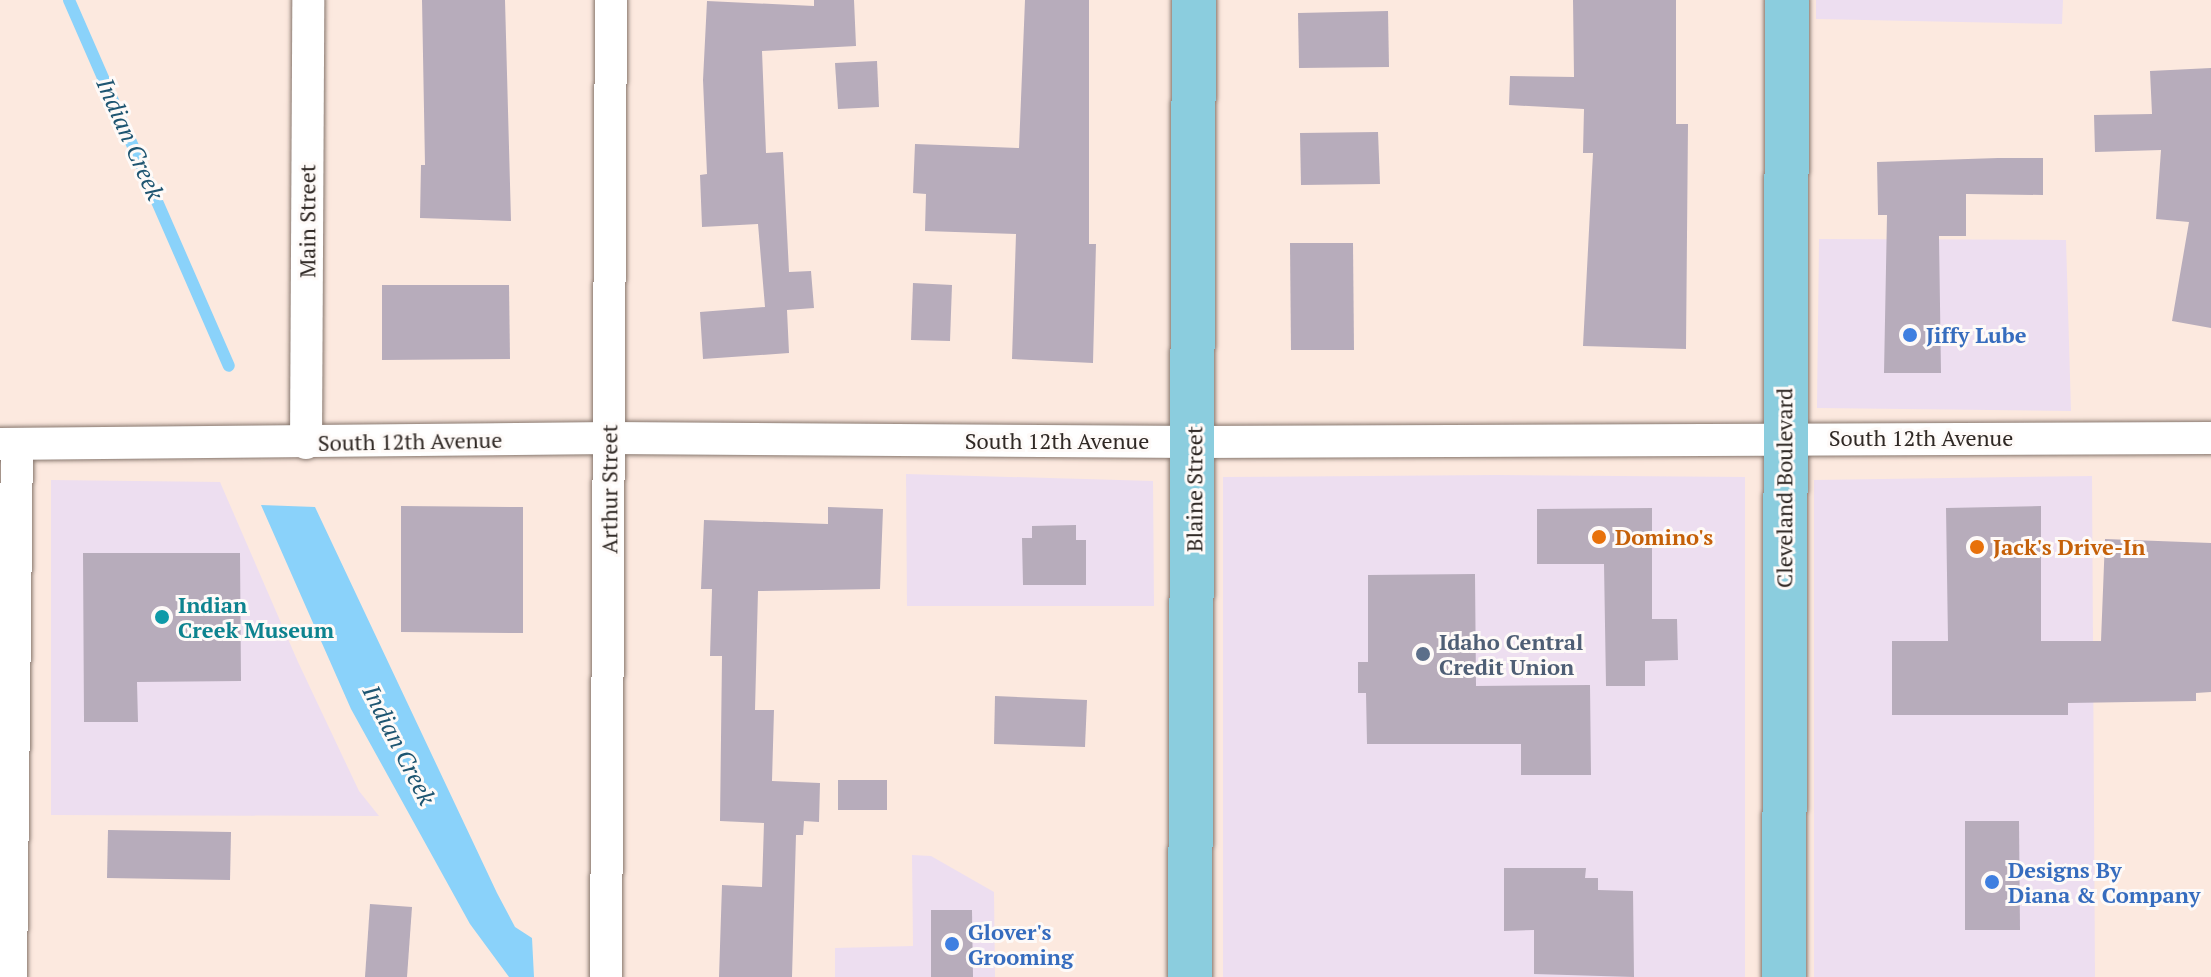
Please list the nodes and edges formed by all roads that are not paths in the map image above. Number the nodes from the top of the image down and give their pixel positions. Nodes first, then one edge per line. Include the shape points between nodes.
1 (308, 0) edge
2 (611, 0) edge
3 (1194, 0) edge
4 (1787, 0) edge
5 (1784, 437) junction
6 (610, 438) junction
7 (2211, 438) edge
8 (1195, 442) junction
9 (306, 443) junction
10 (9, 444) edge
11 (11, 977) edge
12 (606, 977) edge
13 (1190, 977) edge
14 (1784, 977) edge

1 - 9 street, Main Street
2 - 6 street, Arthur Street
3 - 8 main road, Blaine Street
4 - 5 main road, Cleveland Boulevard
5 - 7 street, South 12th Avenue
5 - 8 street, South 12th Avenue
5 - 14 main road, Cleveland Boulevard
6 - 8 street, South 12th Avenue
6 - 9 street, South 12th Avenue
6 - 12 street, Arthur Street
8 - 13 main road, Blaine Street
9 - 10 street, South 12th Avenue
10 - 11 street

